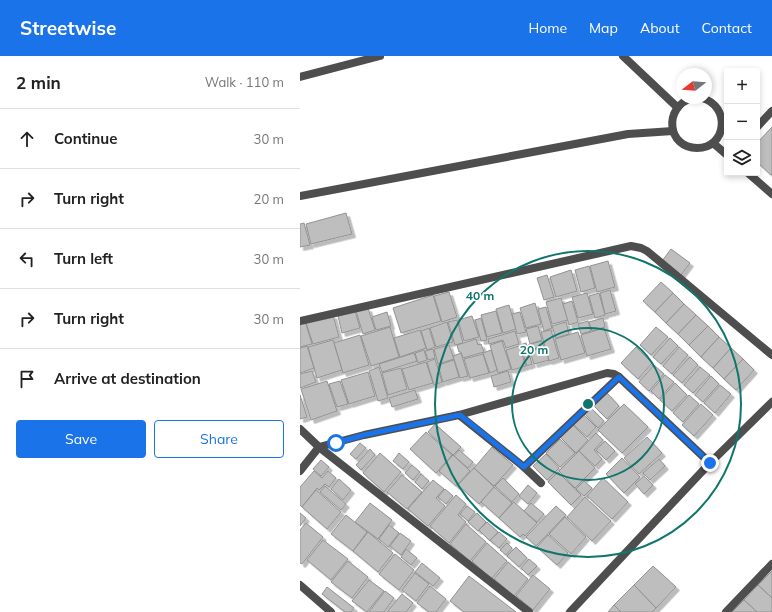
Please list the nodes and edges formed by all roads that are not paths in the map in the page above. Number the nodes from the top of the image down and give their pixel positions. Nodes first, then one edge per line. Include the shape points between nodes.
1 (380, 56) edge
2 (622, 56) edge
3 (300, 77) edge
4 (712, 103) edge
5 (680, 104) edge
6 (677, 107) junction
7 (772, 111) edge
8 (760, 124) edge
9 (673, 131) junction
10 (713, 142) junction
11 (724, 151) edge
12 (751, 176) edge
13 (772, 194) edge
14 (300, 196) edge
15 (300, 320) edge
16 (772, 355) edge
17 (619, 377) junction
18 (772, 402) edge
19 (460, 415) junction
20 (300, 429) edge
21 (319, 447) junction
22 (710, 463) junction
23 (524, 467) junction
24 (300, 471) edge
25 (542, 483) dead end
26 (772, 564) edge
27 (300, 585) edge
28 (331, 612) edge
29 (529, 612) edge
30 (570, 612) edge
31 (726, 612) edge

1 - 3 street
2 - 6 street
4 - 10 street via 720,112 722,120 722,129
5 - 6 street
6 - 9 street via 673,114
7 - 8 street
9 - 10 street via 682,144 690,147 706,147
9 - 14 street via 628,134
10 - 11 street
12 - 13 street
15 - 16 street via 631,246 647,251
17 - 19 street via 607,373
17 - 22 street
17 - 23 street
18 - 22 street
19 - 21 street
19 - 23 street
20 - 21 street
21 - 24 street
21 - 29 street
22 - 30 street
23 - 25 street
26 - 31 street
27 - 28 street

